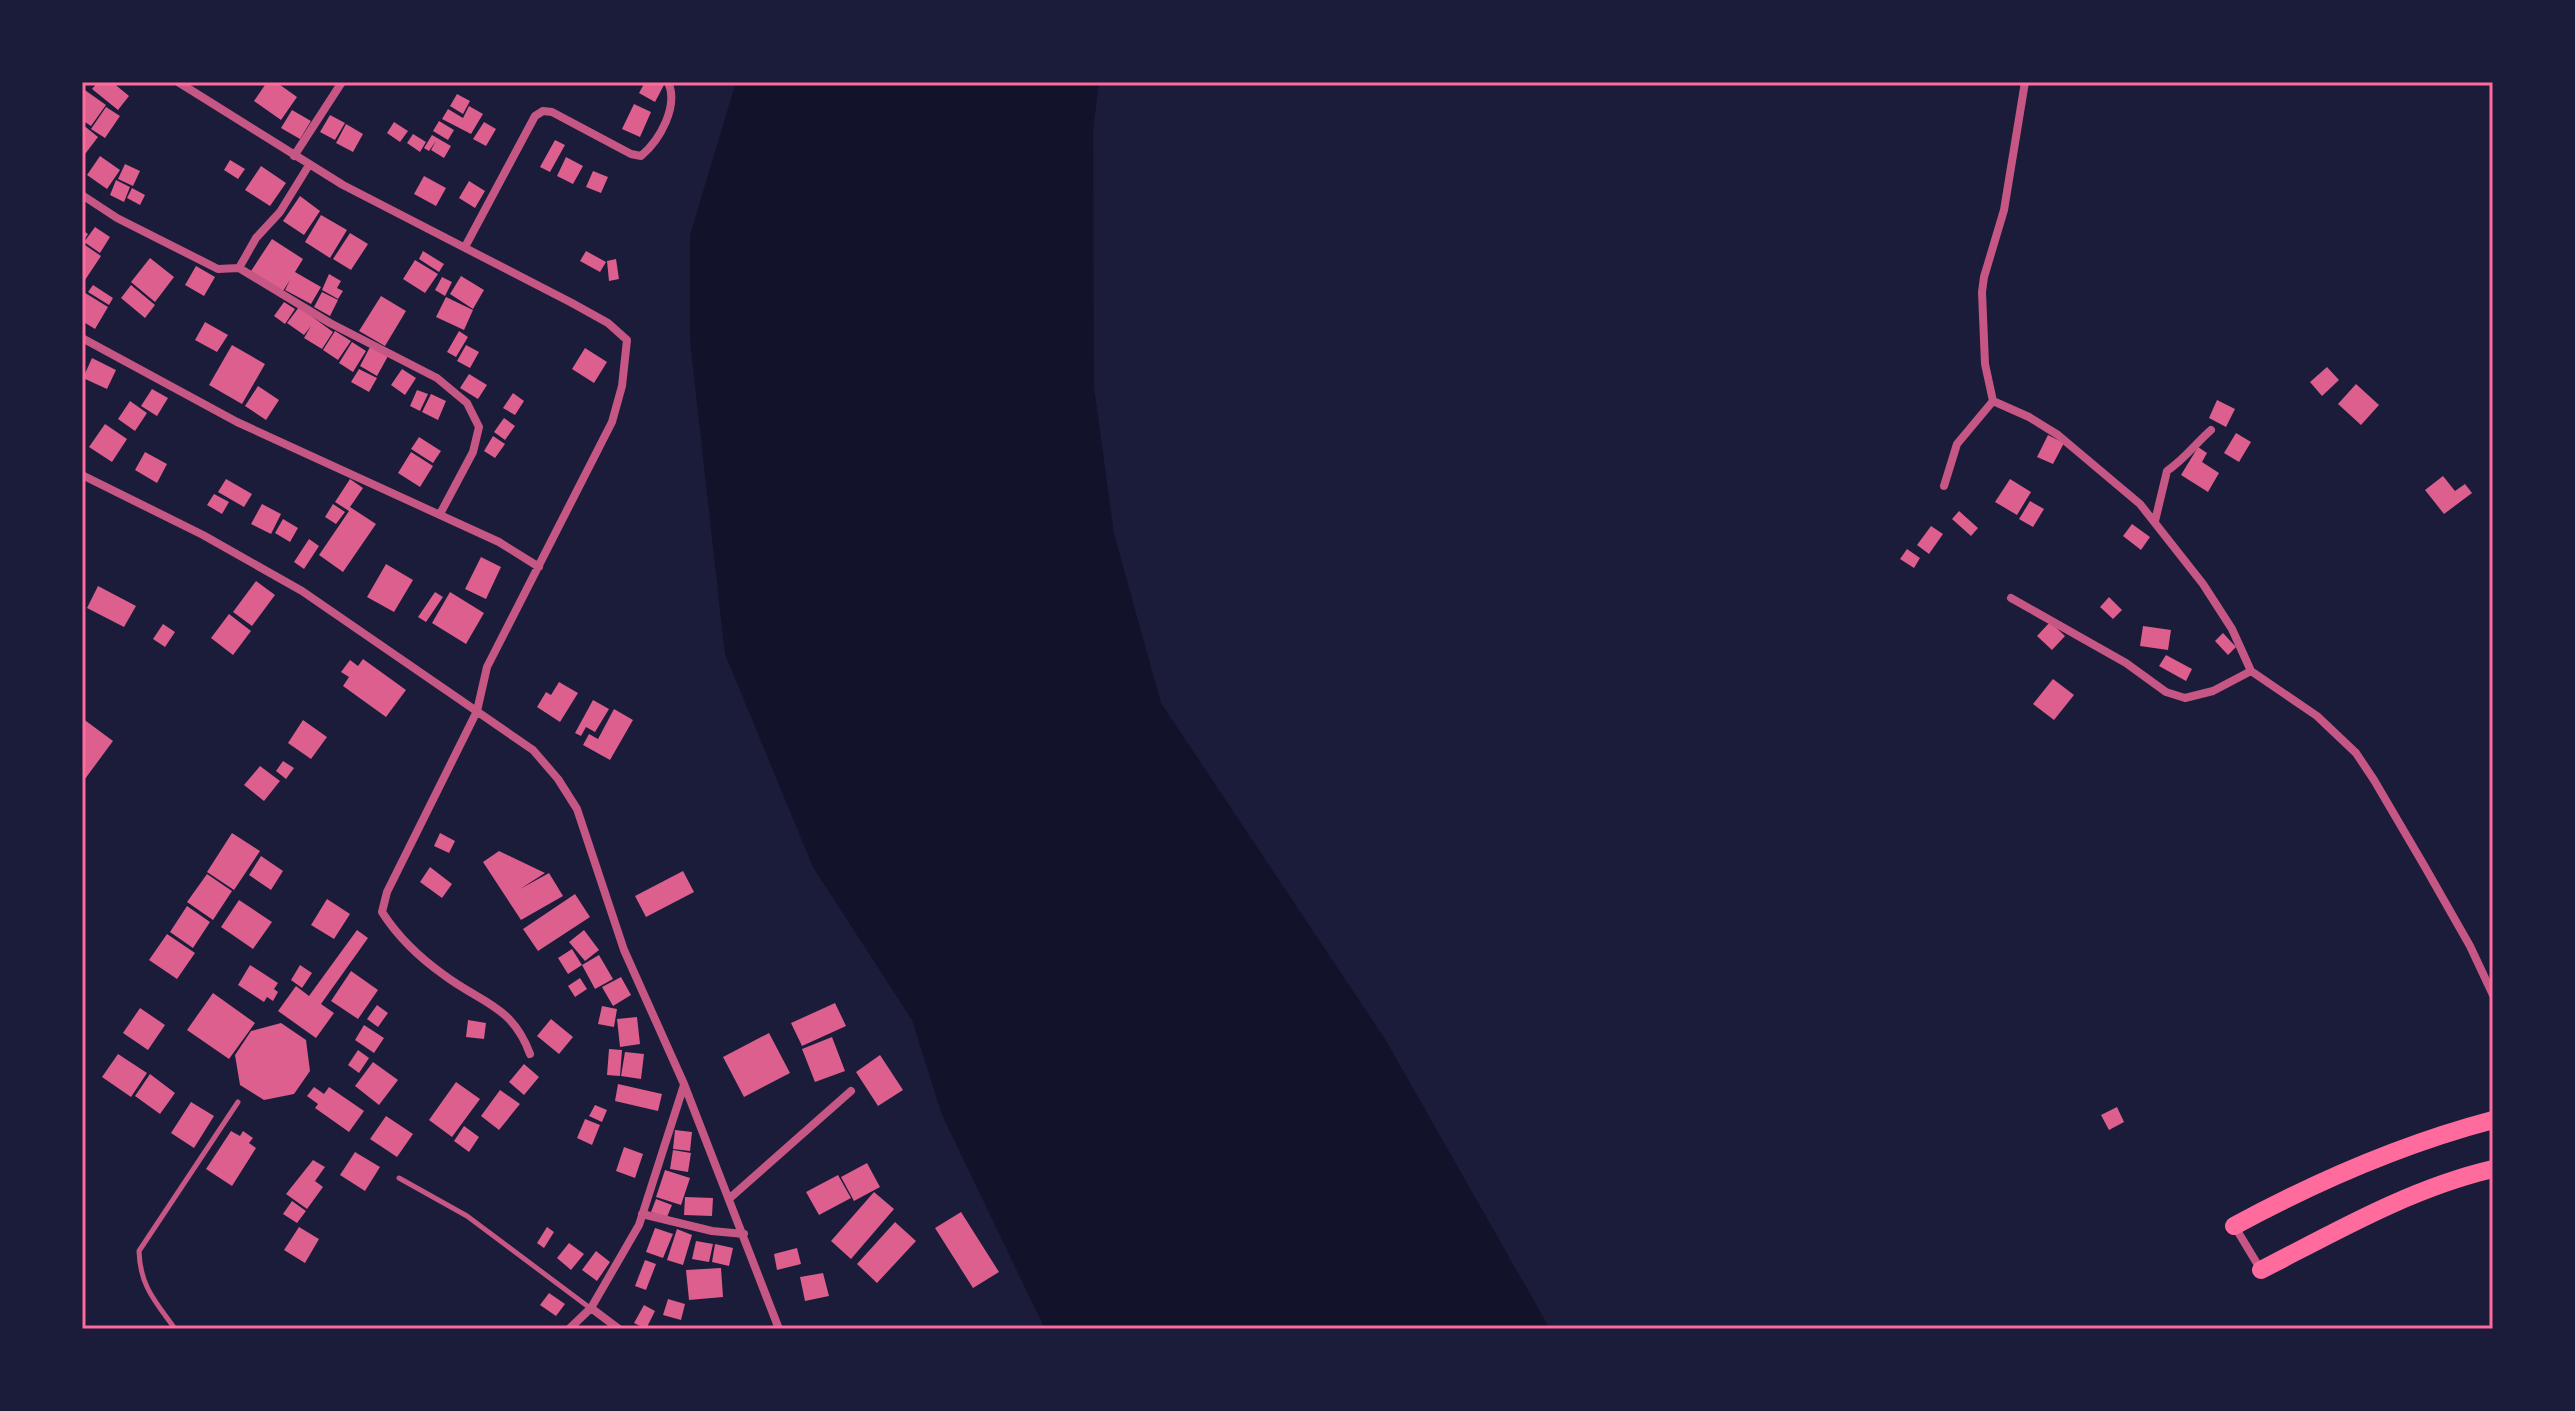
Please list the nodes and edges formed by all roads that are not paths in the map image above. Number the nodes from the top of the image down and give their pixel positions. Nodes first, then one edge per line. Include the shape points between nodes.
1 (178, 82) edge
2 (342, 82) edge
3 (668, 82) edge
4 (2025, 82) edge
5 (294, 156) junction
6 (309, 165) junction
7 (82, 195) edge
8 (465, 247) junction
9 (239, 268) junction
10 (82, 338) edge
11 (1993, 401) junction
12 (2211, 430) dead end
13 (82, 475) edge
14 (1944, 486) dead end
15 (440, 514) junction
16 (2155, 521) junction
17 (539, 567) junction
18 (2011, 598) dead end
19 (2251, 671) junction
20 (477, 711) junction
21 (2493, 995) edge
22 (530, 1054) dead end
23 (684, 1084) junction
24 (851, 1091) dead end
25 (238, 1102) dead end
26 (2493, 1120) edge
27 (2493, 1169) edge
28 (399, 1178) dead end
29 (730, 1198) junction
30 (642, 1214) junction
31 (2234, 1226) joint
32 (744, 1234) junction
33 (2261, 1270) joint
34 (591, 1308) junction
35 (175, 1329) edge
36 (569, 1329) edge
37 (619, 1329) edge
38 (779, 1329) edge

1 - 5 street
2 - 5 street
3 - 8 street via 672,108 641,156 552,112 535,116
4 - 11 street via 2004,210 1982,292 1985,364
5 - 6 street
6 - 8 street
6 - 9 street
7 - 9 street via 218,269
8 - 17 street via 608,323 627,340 612,422
9 - 15 street via 437,378 467,403 479,427 476,440
10 - 15 street via 237,422
11 - 14 street via 1957,444
11 - 16 street via 2058,435
12 - 16 street via 2167,471
13 - 20 street via 302,591
15 - 17 street
16 - 19 street via 2232,629
17 - 20 street via 487,667
18 - 19 street via 2126,663 2166,692 2185,698 2213,691
19 - 21 street via 2317,716 2356,753 2470,946
20 - 22 street via 387,892 382,912 395,933 443,975 501,1010 522,1033
20 - 23 street via 533,750 577,809 624,950
23 - 29 street
23 - 30 street
24 - 29 street
25 - 35 lane via 139,1251 140,1272
26 - 31 highway via 2382,1155
27 - 33 highway via 2426,1191
28 - 34 lane via 467,1216
29 - 32 street
30 - 32 street
30 - 34 street
31 - 33 street
32 - 38 street
34 - 36 street
34 - 37 street

